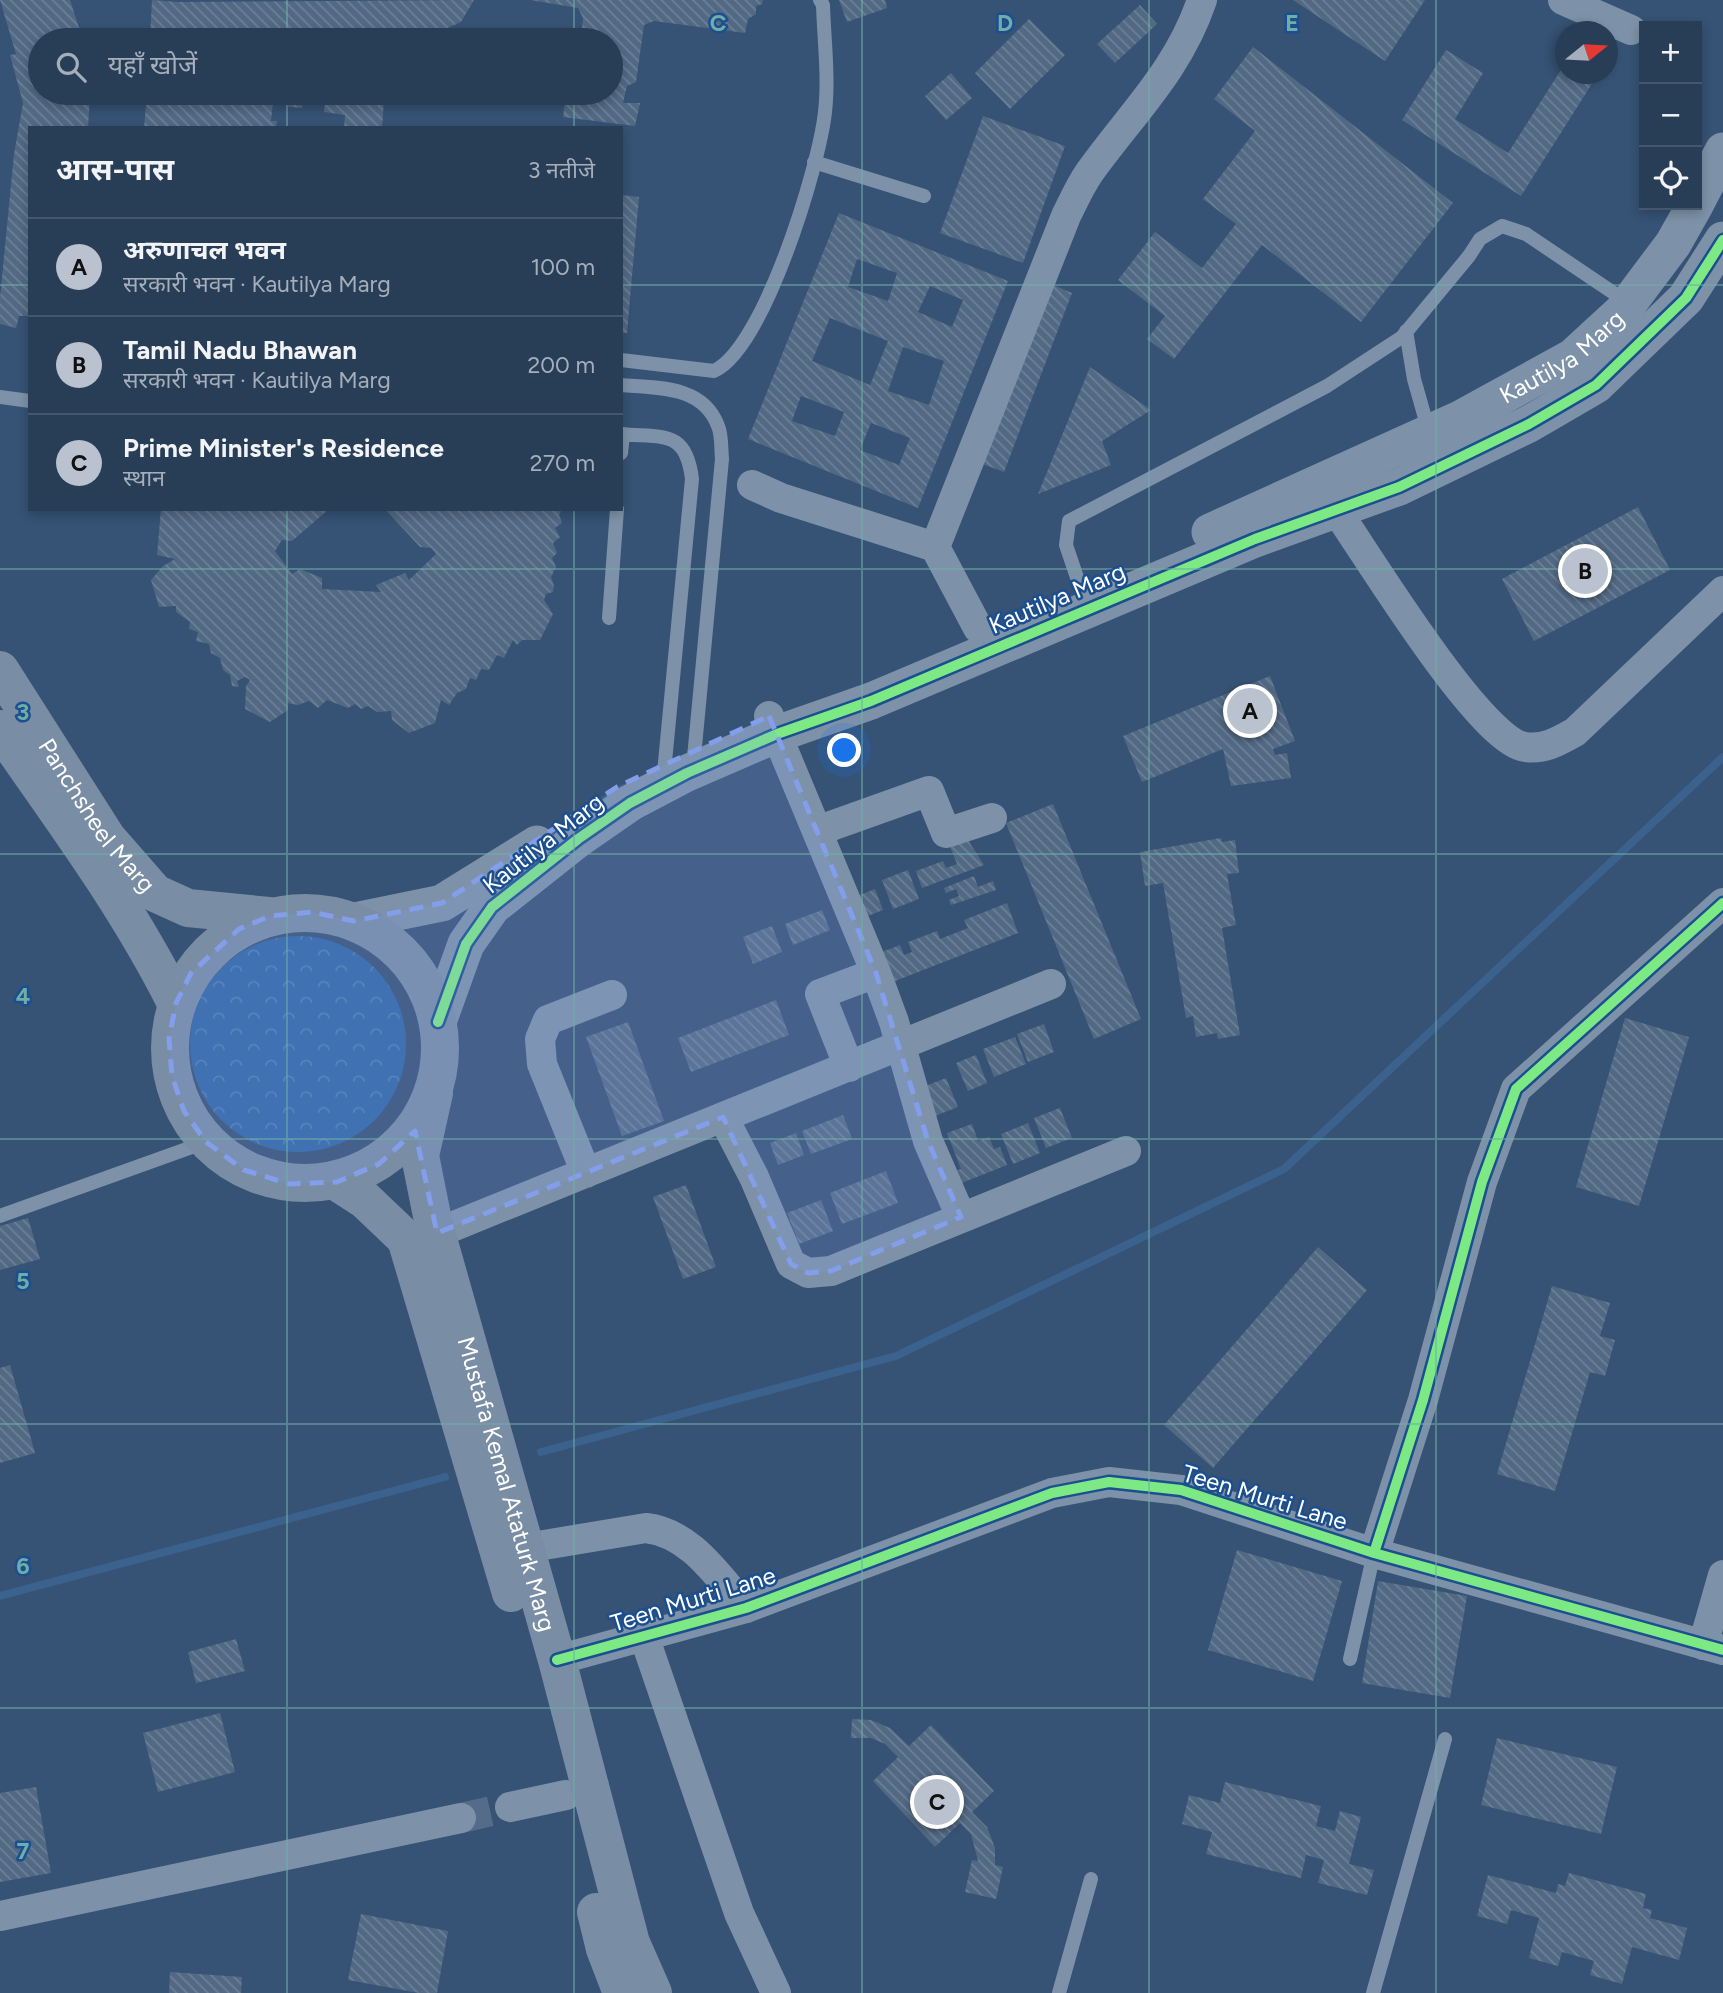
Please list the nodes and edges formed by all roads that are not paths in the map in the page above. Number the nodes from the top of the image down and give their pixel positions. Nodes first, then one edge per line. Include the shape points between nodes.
1 (820, 0) edge
2 (1202, 0) edge
3 (1563, 0) edge
4 (1631, 30) dead end
5 (1723, 151) edge
6 (814, 162) junction
7 (1702, 191) edge
8 (924, 196) dead end
9 (1692, 210) edge
10 (1723, 240) edge
11 (1647, 310) junction
12 (1406, 331) junction
13 (623, 360) edge
14 (623, 385) edge
15 (0, 397) edge
16 (28, 401) edge
17 (623, 434) edge
18 (1436, 449) junction
19 (752, 485) dead end
20 (1336, 510) junction
21 (617, 511) edge
22 (935, 547) junction
23 (1723, 590) edge
24 (1083, 596) junction
25 (609, 618) dead end
26 (978, 628) junction
27 (0, 670) edge
28 (773, 725) junction
29 (0, 729) edge
30 (679, 768) junction
31 (992, 818) dead end
32 (817, 831) junction
33 (1723, 903) edge
34 (270, 916) junction
35 (354, 921) junction
36 (876, 973) junction
37 (1051, 984) dead end
38 (612, 995) dead end
39 (176, 1003) junction
40 (438, 1022) junction
41 (901, 1046) junction
42 (849, 1067) junction
43 (434, 1093) junction
44 (723, 1117) junction
45 (206, 1142) junction
46 (1126, 1151) dead end
47 (586, 1173) junction
48 (337, 1182) junction
49 (0, 1216) edge
50 (961, 1217) junction
51 (437, 1233) junction
52 (526, 1548) junction
53 (1374, 1553) junction
54 (1723, 1575) edge
55 (746, 1608) junction
56 (644, 1636) junction
57 (1713, 1648) edge
58 (557, 1660) junction
59 (1350, 1660) dead end
60 (1445, 1739) dead end
61 (566, 1795) junction
62 (510, 1807) tunnel mouth
63 (461, 1818) tunnel mouth
64 (1091, 1880) dead end
65 (0, 1916) edge
66 (622, 1993) edge
67 (653, 1993) edge
68 (776, 1993) edge
69 (1059, 1993) edge
70 (1373, 1993) edge

1 - 6 lane via 826,111
2 - 22 street via 1175,61 1087,175 1066,216
3 - 4 street
5 - 7 street, Kautilya Marg
6 - 8 lane
6 - 13 lane via 776,282 741,349 726,366 715,371
9 - 11 street, Kautilya Marg
10 - 11 street, Kautilya Marg via 1686,298
11 - 12 lane via 1527,234 1502,226 1480,239
11 - 18 street, Kautilya Marg via 1596,385 1529,424
12 - 18 lane via 1414,379
12 - 24 lane via 1327,386 1069,522 1066,545
14 - 30 lane via 676,390 701,400 719,426 722,459
15 - 16 lane
17 - 30 lane via 668,438 681,443 689,456 692,479
18 - 20 street, Kautilya Marg via 1399,487
18 - 24 street, Kautilya Marg via 1205,534
19 - 22 street
20 - 23 street via 1471,705 1500,735 1523,747 1550,745 1575,732
20 - 24 street, Kautilya Marg
21 - 25 lane
22 - 26 street
24 - 26 street, Kautilya Marg
24 - 28 street, Kautilya Marg via 871,701
26 - 28 street, Kautilya Marg
27 - 34 main road, Panchsheel Marg via 107,838 155,893 188,908
28 - 30 street, Kautilya Marg
28 - 32 street
29 - 39 main road, Panchsheel Marg via 102,875 151,952
30 - 35 street, Kautilya Marg via 617,787 474,886 442,903
30 - 40 street, Kautilya Marg via 492,907 466,943
31 - 32 street via 946,833 929,791
32 - 36 street
33 - 53 street via 1516,1089 1482,1182 1423,1400
34 - 35 main road, Mustafa Kemal Ataturk Marg via 312,912
34 - 39 main road via 239,929 212,948 191,973
35 - 40 main road, Mustafa Kemal Ataturk Marg via 393,944 422,979
36 - 41 street
36 - 42 street via 820,995
37 - 41 street
38 - 47 street via 548,1020 540,1038 542,1064
39 - 45 main road via 169,1039 172,1076 184,1111
40 - 43 main road, Mustafa Kemal Ataturk Marg via 441,1058
41 - 42 street
41 - 50 street via 928,1141
42 - 44 street
43 - 48 main road via 412,1133 379,1164
43 - 51 main road, Mustafa Kemal Ataturk Marg via 420,1156
44 - 47 street
44 - 50 street via 791,1264 808,1273 831,1271
45 - 48 main road via 244,1170 289,1184
45 - 49 lane
46 - 50 street
47 - 51 street
48 - 61 main road, Mustafa Kemal Ataturk Marg via 365,1200 406,1239
51 - 52 main road, Mustafa Kemal Ataturk Marg
52 - 55 street via 646,1528 659,1530 697,1552
52 - 58 main road, Mustafa Kemal Ataturk Marg
53 - 55 street, Teen Murti Lane via 1181,1490 1109,1482 1052,1493
53 - 57 street, Teen Murti Lane
53 - 59 lane
54 - 57 street
55 - 56 street, Teen Murti Lane
56 - 58 street, Teen Murti Lane
56 - 68 street via 739,1913
58 - 67 main road, Mustafa Kemal Ataturk Marg via 631,1943
60 - 70 lane
61 - 62 street
61 - 66 main road, Mustafa Kemal Ataturk Marg via 605,1949
63 - 65 street
64 - 69 lane

